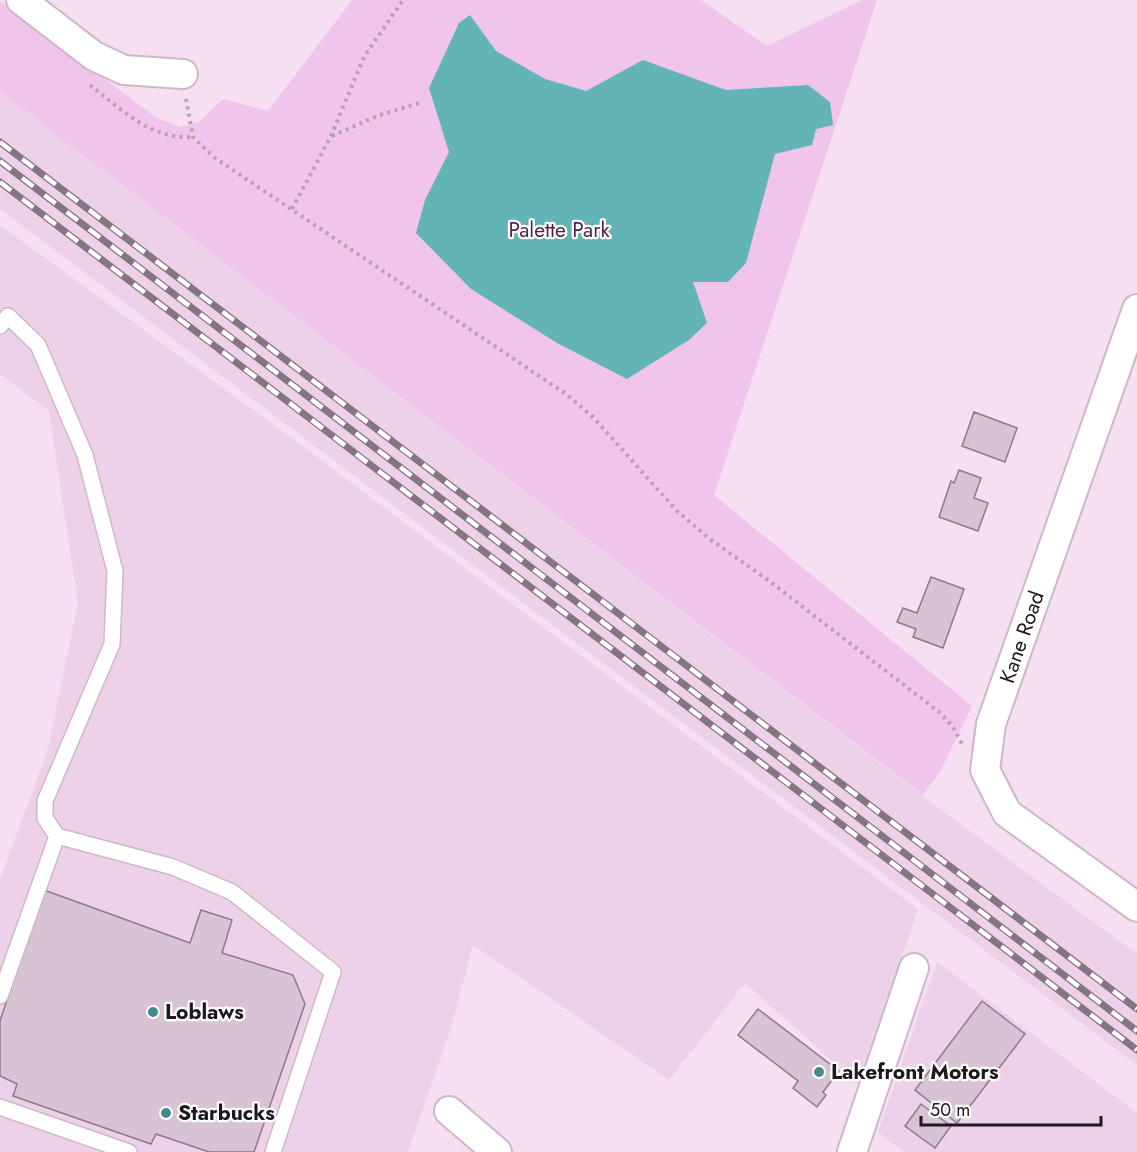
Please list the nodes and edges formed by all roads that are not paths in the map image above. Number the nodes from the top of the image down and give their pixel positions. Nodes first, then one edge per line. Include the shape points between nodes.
1 (21, 0) edge
2 (183, 74) road end
3 (1137, 309) edge
4 (0, 326) edge
5 (57, 836) junction
6 (1137, 907) edge
7 (914, 968) dead end
8 (0, 996) edge
9 (0, 1107) edge
10 (449, 1111) dead end
11 (854, 1151) edge
12 (129, 1152) edge
13 (273, 1152) edge
14 (497, 1152) edge

1 - 2 street via 94,56 124,70
3 - 6 street, Kane Road via 992,723 986,770 1007,813
4 - 5 lane via 8,316 38,345 85,454 115,571 111,644 45,801 45,819
5 - 8 lane
5 - 13 lane via 172,867 232,892 333,972
7 - 11 street
9 - 12 lane
10 - 14 street

